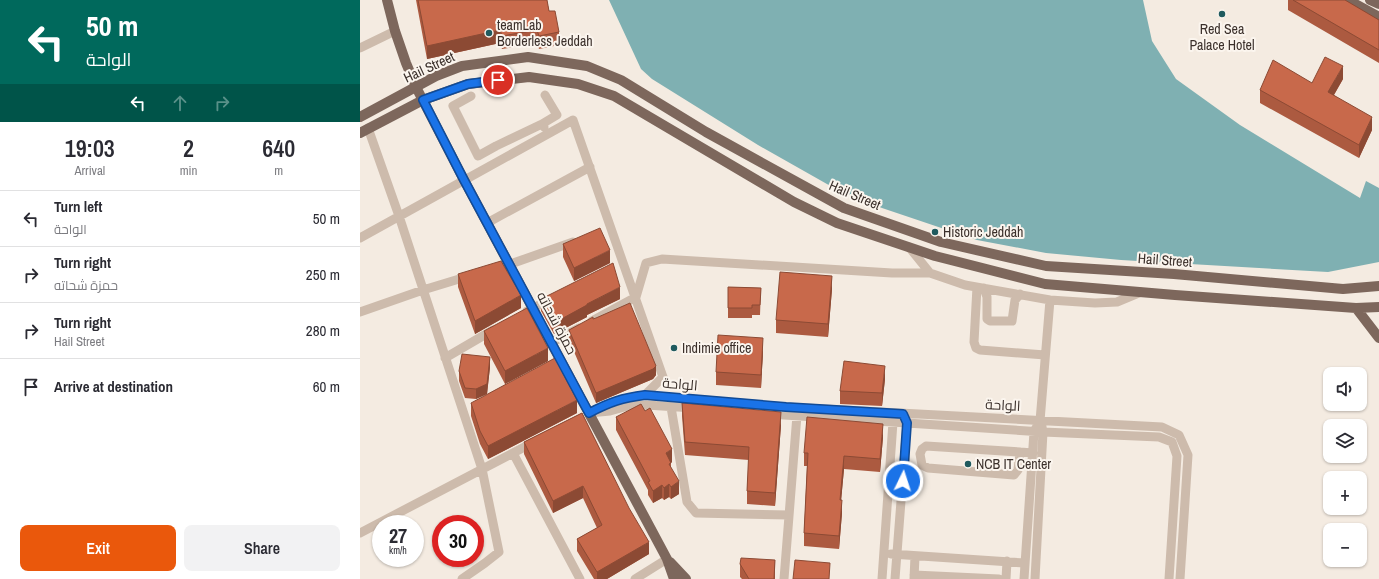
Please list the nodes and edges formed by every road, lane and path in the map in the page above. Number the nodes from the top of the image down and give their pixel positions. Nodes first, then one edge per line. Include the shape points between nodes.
1 (387, 0) edge
2 (1348, 0) edge
3 (1379, 17) edge
4 (395, 31) junction
5 (360, 48) edge
6 (416, 87) junction
7 (544, 95) dead end
8 (471, 96) dead end
9 (423, 100) junction
10 (360, 117) edge
11 (542, 124) junction
12 (364, 130) edge
13 (548, 134) junction
14 (590, 167) junction
15 (464, 180) junction
16 (399, 216) junction
17 (487, 223) junction
18 (360, 238) edge
19 (582, 239) edge
20 (909, 247) junction
21 (509, 265) junction
22 (495, 269) edge
23 (480, 273) edge
24 (930, 273) junction
25 (1379, 286) edge
26 (980, 287) junction
27 (423, 290) junction
28 (1141, 292) junction
29 (560, 294) edge
30 (1020, 294) junction
31 (636, 297) junction
32 (1050, 300) junction
33 (1379, 307) edge
34 (532, 308) junction
35 (1356, 308) junction
36 (360, 312) edge
37 (519, 315) edge
38 (499, 327) edge
39 (1379, 338) edge
40 (551, 343) junction
41 (1045, 355) junction
42 (445, 358) junction
43 (645, 395) junction
44 (672, 407) junction
45 (903, 414) junction
46 (585, 415) junction
47 (797, 415) junction
48 (1040, 421) junction
49 (893, 422) junction
50 (907, 423) junction
51 (1039, 432) junction
52 (541, 438) edge
53 (1020, 452) junction
54 (513, 453) junction
55 (1033, 453) junction
56 (482, 469) junction
57 (789, 515) junction
58 (360, 533) edge
59 (884, 553) junction
60 (897, 554) junction
61 (915, 556) junction
62 (667, 559) junction
63 (1007, 561) junction
64 (1025, 562) junction
65 (914, 577) edge
66 (671, 578) edge
67 (462, 579) edge
68 (580, 579) edge
69 (635, 579) edge
70 (686, 579) edge
71 (784, 579) edge
72 (882, 579) edge
73 (895, 579) edge
74 (999, 579) edge
75 (1006, 579) edge
76 (1024, 579) edge
77 (1034, 579) edge
78 (1169, 579) edge
79 (1180, 579) edge

1 - 4 main road
2 - 3 main road
4 - 5 street
4 - 6 main road
6 - 9 main road, حمزة شحاته
6 - 10 main road, Hail Street
6 - 25 main road, Hail Street via 462,66 528,57 587,66 621,80 706,132 844,208 941,242 1046,266 1174,274 1343,290
7 - 11 street via 557,115
8 - 11 street via 452,106 478,156
9 - 12 main road, Hail Street
9 - 15 main road, حمزة شحاته
9 - 20 main road, Hail Street via 468,84 529,76 578,84 614,96 794,202 837,223
11 - 13 street
12 - 16 street
13 - 14 street via 573,120
13 - 15 street
14 - 17 street
14 - 31 street via 620,264
15 - 16 street
15 - 17 main road, حمزة شحاته
16 - 18 street
16 - 27 street
17 - 21 main road, حمزة شحاته
19 - 21 street
20 - 24 street
20 - 28 main road, Hail Street via 1045,284
21 - 22 street
21 - 34 main road, حمزة شحاته
23 - 27 street
24 - 26 street via 965,285
24 - 31 street via 662,259 646,263
26 - 30 street
26 - 30 street via 986,297 987,319 990,321 1012,321 1015,300
26 - 41 street via 974,342 976,348
27 - 36 street
27 - 42 street
28 - 32 street via 1117,302
28 - 35 main road, Hail Street
29 - 34 street
30 - 32 street
31 - 40 street
31 - 43 street via 663,377
32 - 41 street
33 - 35 main road, Hail Street
34 - 37 street
34 - 40 main road, حمزة شحاته
35 - 39 main road
38 - 42 street
40 - 46 main road, حمزة شحاته via 558,363
41 - 48 street
42 - 56 street via 467,411
43 - 45 street, الواحة
43 - 46 street, الواحة via 606,404
44 - 46 street, الواحة via 628,406 610,412
44 - 47 street, الواحة
44 - 57 street via 687,502 696,513
45 - 48 street, الواحة
45 - 49 street
45 - 50 street
46 - 62 main road, حمزة شحاته
47 - 49 street, الواحة
47 - 57 street
48 - 51 street
48 - 79 street, الواحة via 1162,427 1179,435 1188,455
49 - 50 street, الواحة
49 - 59 street
50 - 51 street, الواحة
50 - 60 street
51 - 55 street
51 - 77 street
51 - 78 street, الواحة via 1159,437 1172,442 1177,456
52 - 54 street
53 - 53 street via 926,446 920,454 922,465 928,468 1014,475 1018,470
53 - 55 street
54 - 56 street
54 - 68 street
55 - 64 street
56 - 58 street
56 - 67 street via 499,552
57 - 71 street
59 - 60 street
59 - 72 street
60 - 61 street
60 - 73 street
61 - 63 street
61 - 65 street
62 - 66 main road, حمزة شحاته
62 - 69 street
62 - 70 main road, حمزة شحاته
63 - 64 street
63 - 75 street
64 - 76 street
65 - 74 street

